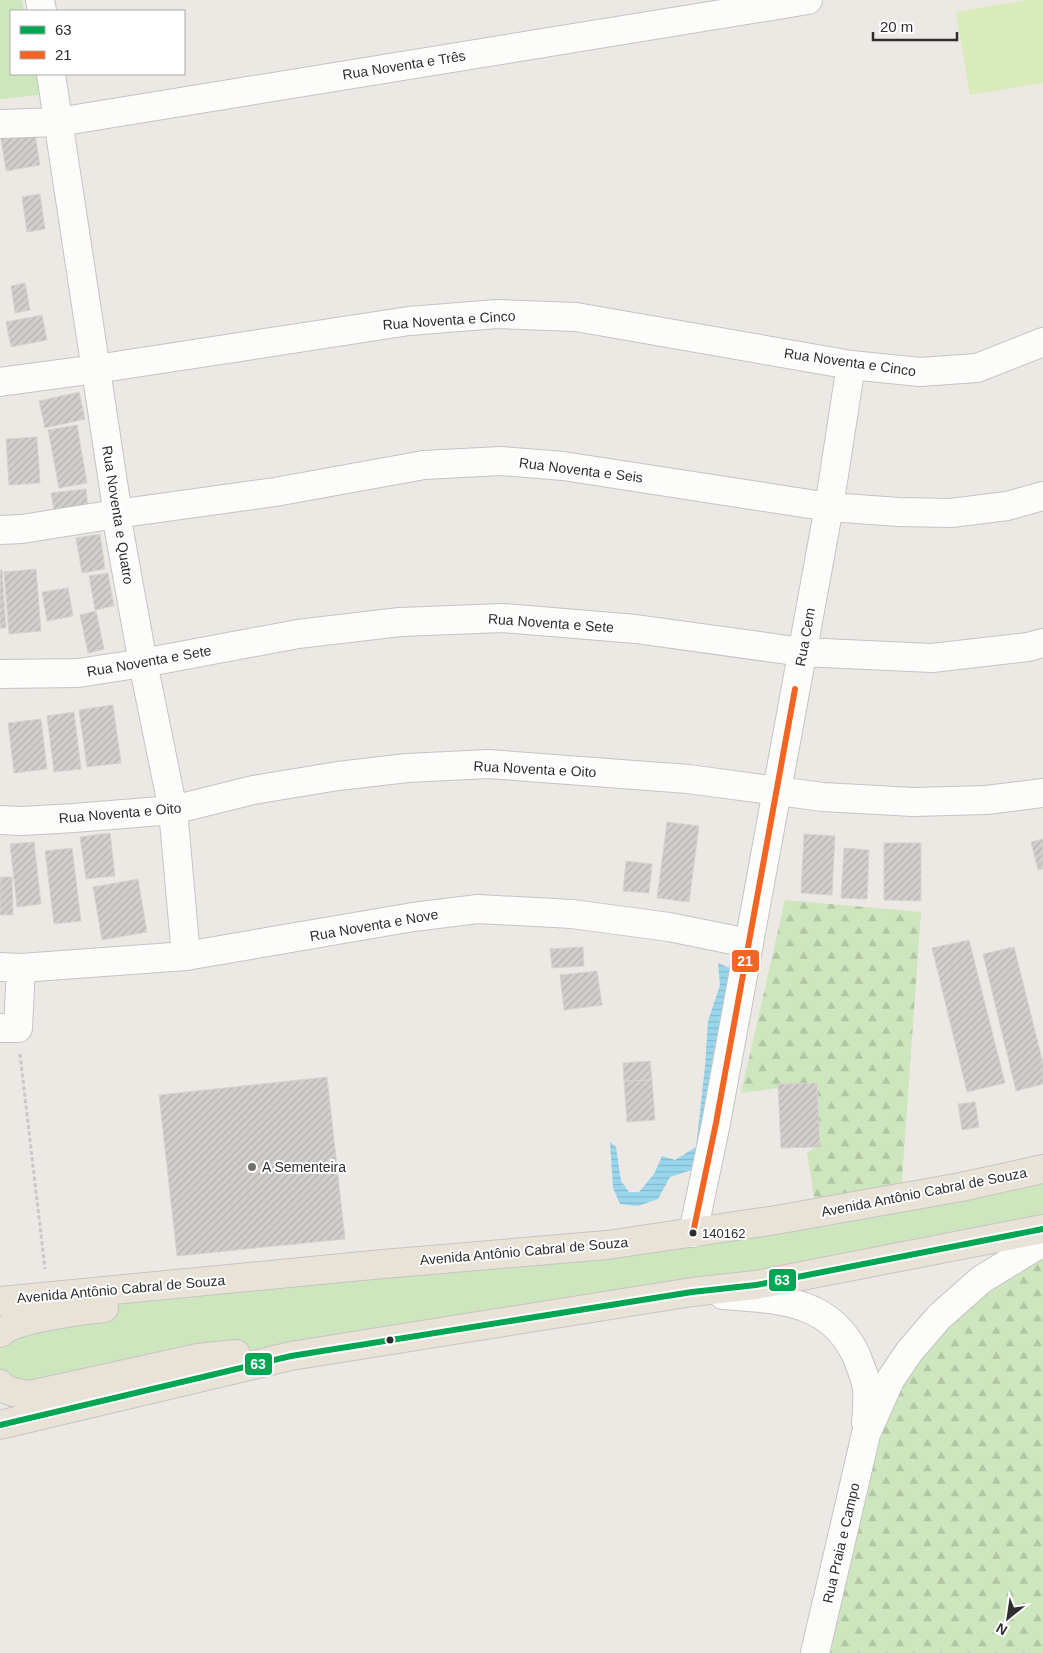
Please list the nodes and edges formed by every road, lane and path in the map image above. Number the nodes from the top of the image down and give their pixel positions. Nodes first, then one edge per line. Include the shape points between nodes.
1 (808, 0) edge
2 (51, 75) edge
3 (58, 122) junction
4 (0, 124) edge
5 (1043, 342) edge
6 (851, 365) junction
7 (96, 369) junction
8 (0, 382) edge
9 (1043, 496) edge
10 (829, 507) junction
11 (116, 514) junction
12 (0, 530) edge
13 (1043, 643) edge
14 (802, 652) junction
15 (143, 663) junction
16 (0, 674) edge
17 (777, 791) junction
18 (1043, 793) edge
19 (173, 810) junction
20 (0, 820) edge
21 (748, 943) junction
22 (186, 956) junction
23 (11, 968) edge
24 (9, 1028) edge
25 (1043, 1168) edge
26 (1043, 1229) edge
27 (693, 1233) junction
28 (1043, 1242) edge
29 (383, 1264) junction
30 (692, 1292) junction
31 (48, 1296) junction
32 (0, 1300) edge
33 (0, 1333) edge
34 (291, 1356) junction
35 (0, 1384) edge
36 (0, 1425) edge
37 (866, 1434) junction
38 (815, 1653) edge

1 - 3 street, Rua Noventa e Três
2 - 3 street, Rua Noventa e Quatro
3 - 4 street, Rua Noventa e Três
3 - 7 street, Rua Noventa e Quatro
5 - 6 street, Rua Noventa e Cinco via 977,368 920,372
6 - 7 street, Rua Noventa e Cinco via 576,317 497,314 409,321
6 - 10 street, Rua Cem
7 - 8 street, Rua Noventa e Cinco
7 - 11 street, Rua Noventa e Quatro
9 - 10 street, Rua Noventa e Seis via 1007,506 951,513
10 - 11 street, Rua Noventa e Seis via 564,466 501,461 424,465 275,492
10 - 14 street, Rua Cem
11 - 12 street, Rua Noventa e Seis
11 - 15 street, Rua Noventa e Quatro
13 - 14 street, Rua Noventa e Sete via 932,658
14 - 15 street, Rua Noventa e Sete via 636,629 504,618 400,622 298,634
14 - 17 street, Rua Cem
15 - 16 street, Rua Noventa e Sete via 78,673
15 - 19 street, Rua Noventa e Quatro
17 - 18 street, Rua Noventa e Oito via 913,802 986,800
17 - 19 street, Rua Noventa e Oito via 688,779 490,764 407,768 338,776 253,790
17 - 21 street, Rua Cem
19 - 20 street, Rua Noventa e Oito
19 - 22 street, Rua Noventa e Quatro
21 - 22 street, Rua Noventa e Nove via 669,927 572,914 478,909
21 - 27 street, Rua Cem
22 - 23 street, Rua Noventa e Nove
23 - 24 street
24 - 31 path
25 - 27 highway, Avenida Antônio Cabral de Souza via 961,1187
26 - 30 highway via 756,1286
27 - 29 highway, Avenida Antônio Cabral de Souza via 607,1245
28 - 37 street, Rua Praia e Campo via 982,1279 939,1317 890,1380
29 - 31 highway, Avenida Antônio Cabral de Souza
29 - 33 highway via 289,1290 96,1308 14,1325
30 - 34 highway
30 - 37 street, Rua Praia e Campo via 770,1299 801,1305 828,1318 850,1342 860,1364 867,1387
31 - 32 highway, Avenida Antônio Cabral de Souza
34 - 35 highway via 247,1353 198,1358 30,1395 14,1393
34 - 36 highway
37 - 38 street, Rua Praia e Campo

